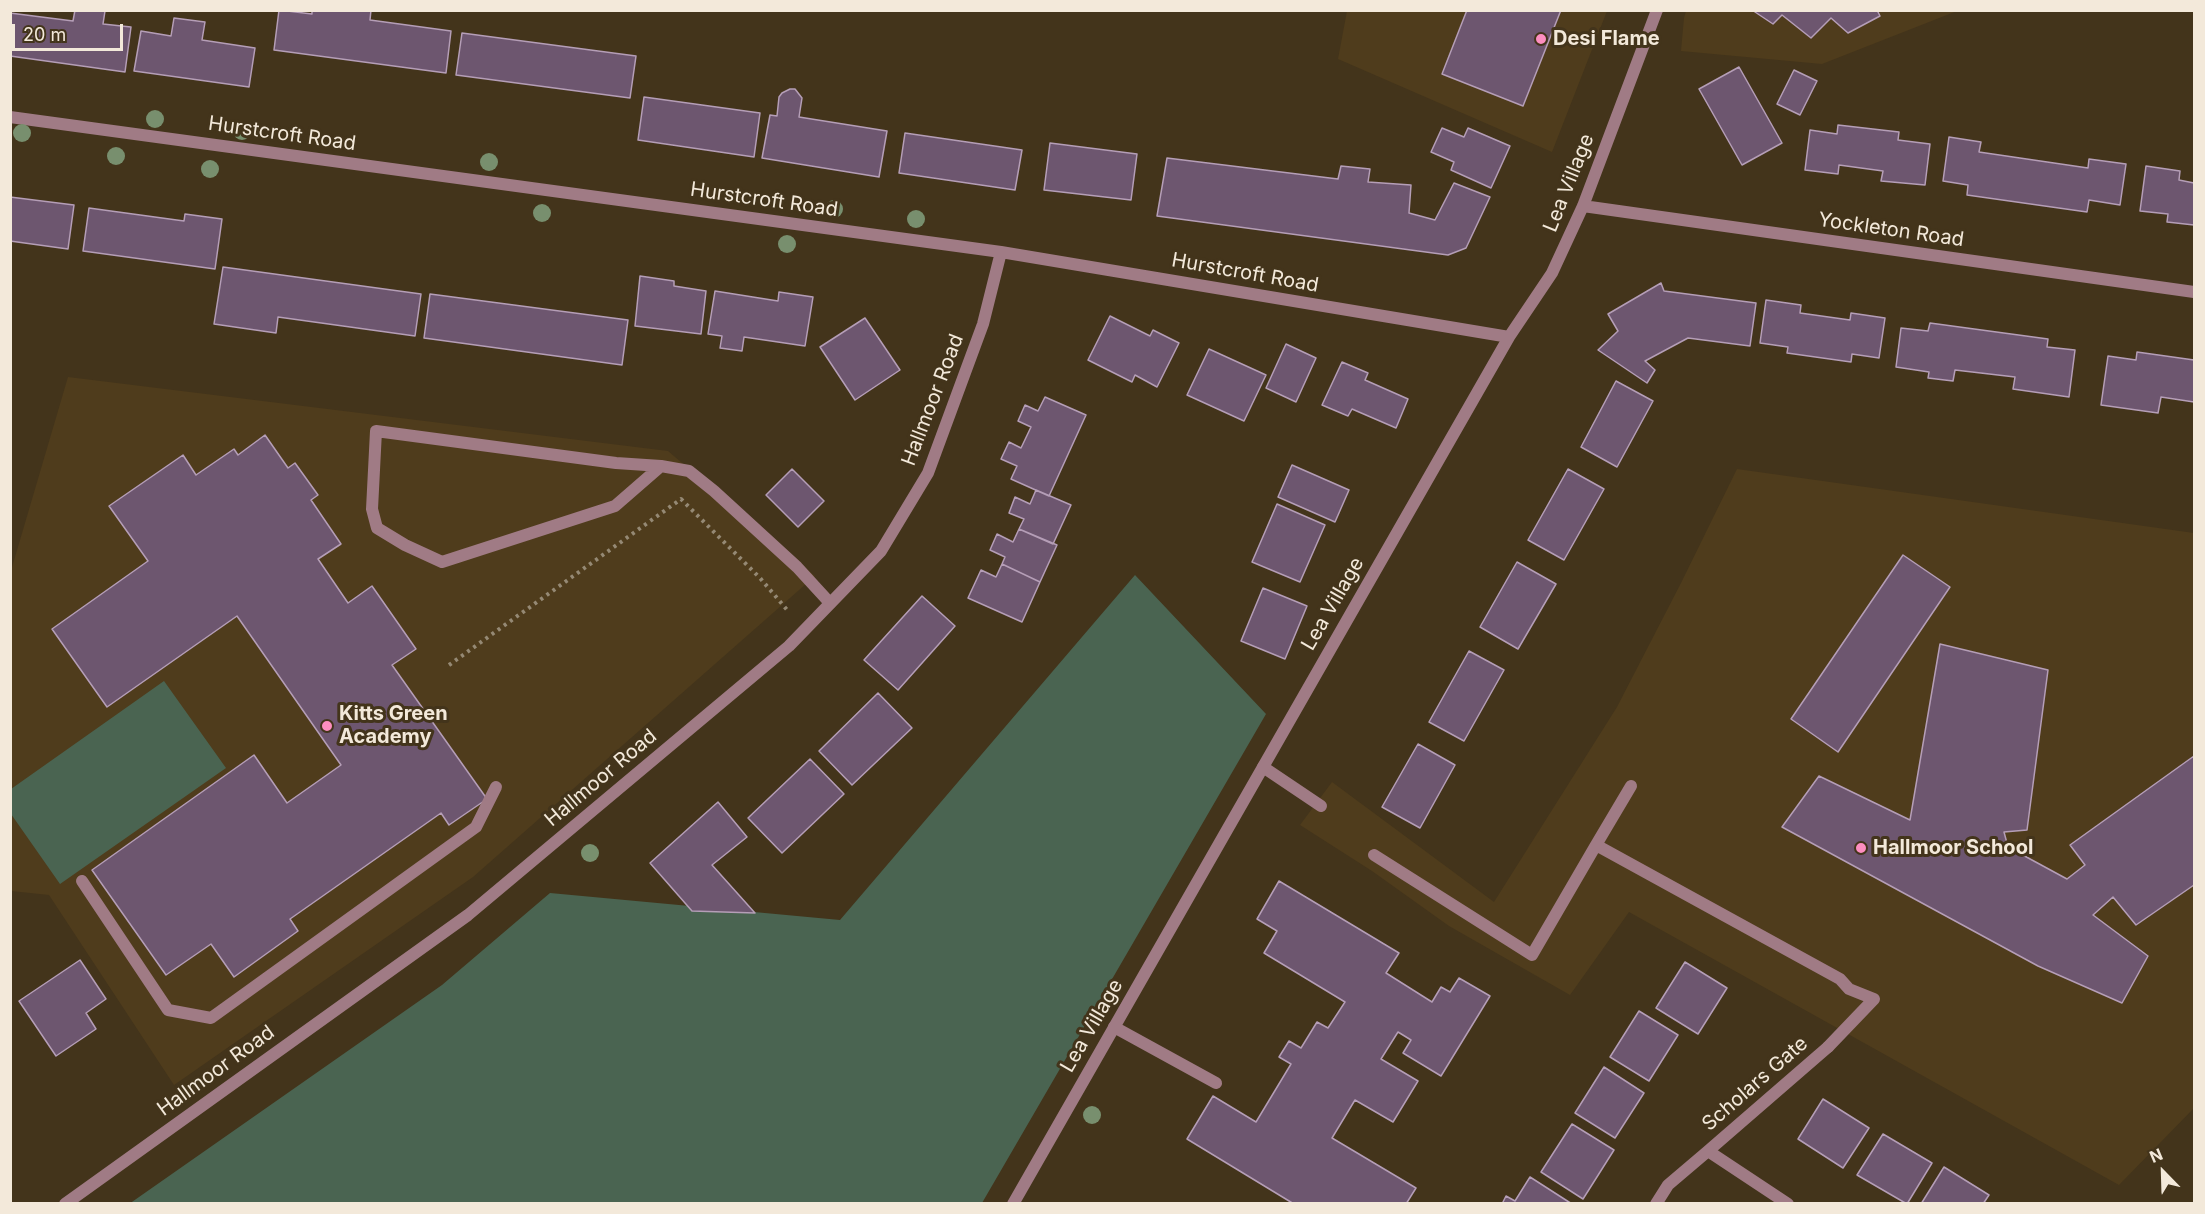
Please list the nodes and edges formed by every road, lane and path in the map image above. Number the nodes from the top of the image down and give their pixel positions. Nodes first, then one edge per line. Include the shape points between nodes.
1 (1658, 10) edge
2 (10, 117) edge
3 (1583, 206) junction
4 (1001, 252) junction
5 (2194, 292) edge
6 (1509, 337) junction
7 (661, 466) junction
8 (830, 603) junction
9 (804, 630) junction
10 (448, 665) dead end
11 (1263, 767) junction
12 (1630, 786) dead end
13 (496, 787) dead end
14 (1320, 806) dead end
15 (1596, 845) junction
16 (1374, 855) dead end
17 (82, 881) dead end
18 (1114, 1027) junction
19 (1216, 1083) dead end
20 (1708, 1151) junction
21 (65, 1203) edge
22 (1013, 1203) edge
23 (1656, 1203) edge
24 (1788, 1203) edge

1 - 3 street, Lea Village
2 - 4 street, Hurstcroft Road
3 - 5 street, Yockleton Road
3 - 6 street, Lea Village via 1552,273
4 - 6 street, Hurstcroft Road
4 - 8 street, Hallmoor Road via 983,324 928,473 881,551
6 - 11 street, Lea Village
7 - 7 street via 376,431 372,509 378,528 442,562 615,506
7 - 8 street via 689,471 714,491
8 - 9 street, Hallmoor Road
9 - 10 path via 760,578 681,500
9 - 21 street, Hallmoor Road via 468,915
11 - 14 street
11 - 18 street, Lea Village
12 - 15 street
13 - 17 street via 476,827 211,1018 168,1010
15 - 16 street via 1532,955
15 - 20 street, Scholars Gate via 1840,980 1849,989 1874,999 1827,1047
18 - 19 street
18 - 22 street, Lea Village
20 - 23 street, Scholars Gate via 1668,1185
20 - 24 street, Scholars Gate

